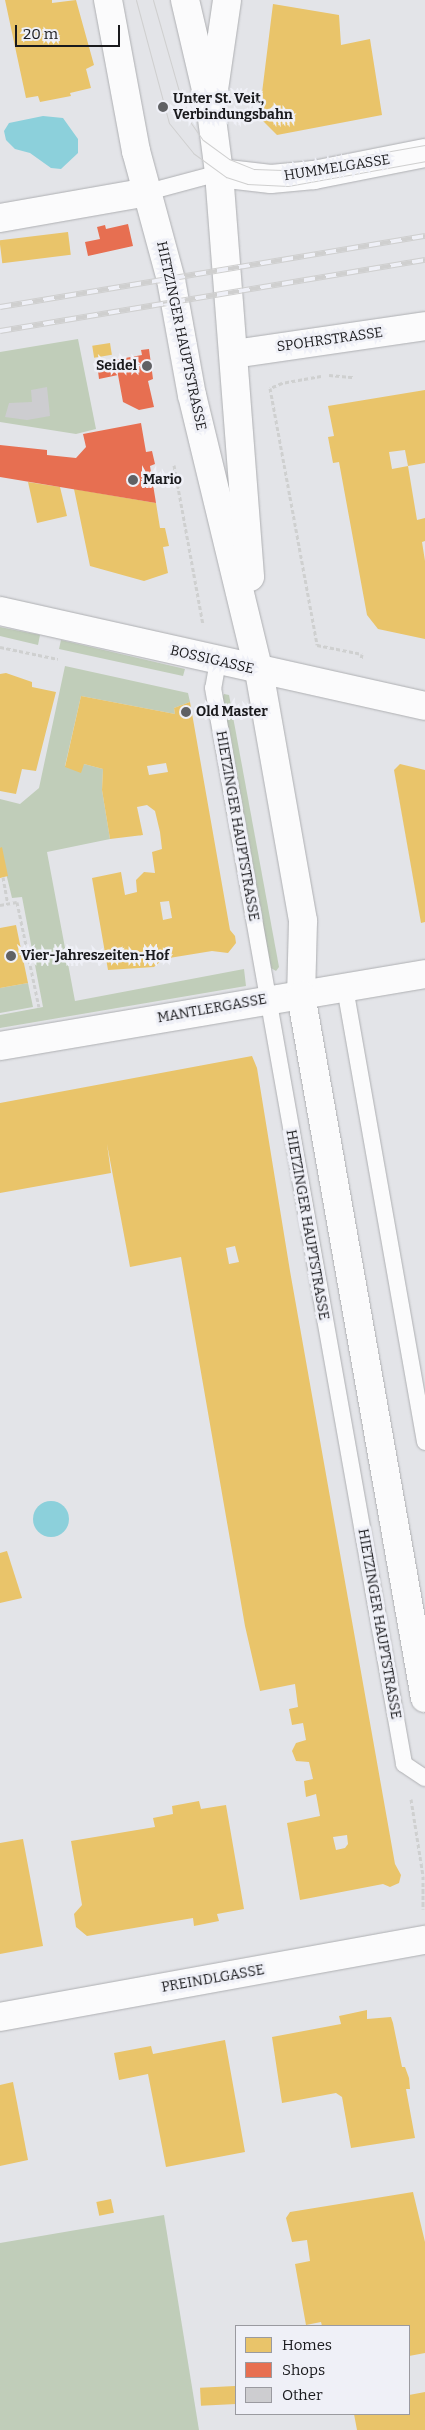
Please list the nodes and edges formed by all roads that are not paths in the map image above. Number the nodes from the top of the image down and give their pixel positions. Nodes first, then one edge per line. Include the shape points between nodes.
1 (108, 0) edge
2 (186, 0) edge
3 (227, 0) edge
4 (211, 111) junction
5 (425, 153) edge
6 (220, 173) junction
7 (148, 192) junction
8 (0, 218) edge
9 (425, 326) edge
10 (234, 354) junction
11 (0, 611) edge
12 (218, 661) junction
13 (259, 670) junction
14 (425, 706) edge
15 (425, 974) edge
16 (345, 988) junction
17 (301, 994) junction
18 (267, 1000) junction
19 (0, 1046) edge
20 (425, 1442) edge
21 (425, 1698) edge
22 (425, 1778) edge
23 (425, 1940) edge
24 (0, 2018) edge

1 - 7 main road, HIETZINGER HAUPTSTRASSE via 136,152
2 - 4 main road, HIETZINGER HAUPTSTRASSE
3 - 4 main road
4 - 6 main road, HIETZINGER HAUPTSTRASSE
5 - 6 main road, HUMMELGASSE via 272,179
6 - 7 lane
6 - 10 main road, HIETZINGER HAUPTSTRASSE
7 - 8 main road
7 - 13 main road, HIETZINGER HAUPTSTRASSE via 171,280 192,395
9 - 10 main road, SPOHRSTRASSE
10 - 13 main road, HIETZINGER HAUPTSTRASSE via 234,390
11 - 12 main road, BOSSIGASSE
12 - 13 main road, BOSSIGASSE
12 - 18 lane, HIETZINGER HAUPTSTRASSE via 213,688
13 - 14 main road, BOSSIGASSE
13 - 17 main road, HIETZINGER HAUPTSTRASSE via 303,921
15 - 16 main road, MANTLERGASSE
16 - 17 main road, MANTLERGASSE
16 - 20 lane
17 - 18 main road, MANTLERGASSE
17 - 21 main road, HIETZINGER HAUPTSTRASSE
18 - 19 main road, MANTLERGASSE
18 - 22 lane, HIETZINGER HAUPTSTRASSE via 404,1764
23 - 24 main road, PREINDLGASSE

